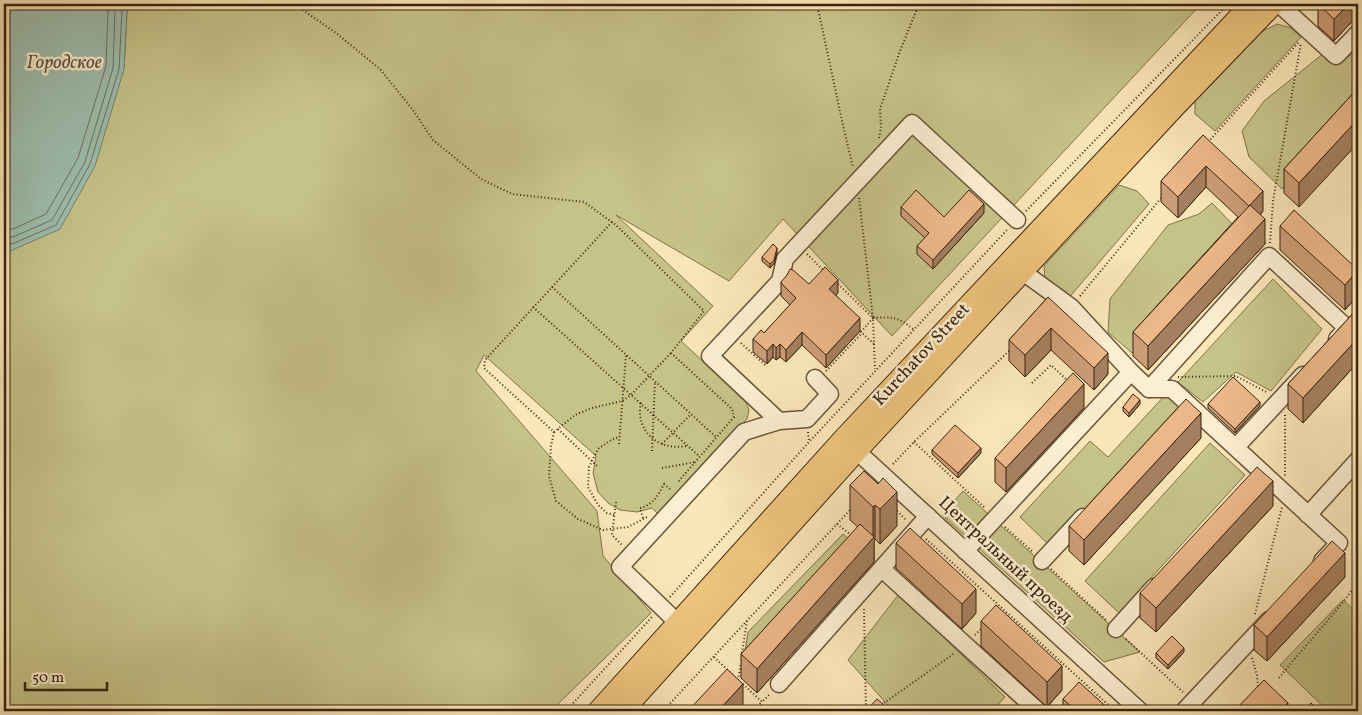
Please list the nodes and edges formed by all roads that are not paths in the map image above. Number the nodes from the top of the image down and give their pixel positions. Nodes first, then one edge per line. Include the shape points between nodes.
1 (1251, 4) edge
2 (1274, 4) edge
3 (1279, 4) edge
4 (1358, 33) edge
5 (1017, 220) road end
6 (1024, 272) junction
7 (1327, 350) edge
8 (1314, 364) edge
9 (1130, 372) junction
10 (816, 379) road end
11 (1149, 389) junction
12 (1188, 403) junction
13 (1174, 417) edge
14 (780, 421) junction
15 (850, 445) junction
16 (1236, 447) junction
17 (1358, 460) edge
18 (1260, 470) junction
19 (1247, 485) edge
20 (1095, 504) edge
21 (1308, 515) junction
22 (928, 516) junction
23 (965, 551) junction
24 (1042, 561) road end
25 (882, 569) junction
26 (1313, 572) edge
27 (1162, 579) edge
28 (1280, 607) edge
29 (678, 623) junction
30 (1116, 629) road end
31 (779, 684) road end
32 (1188, 706) edge
33 (598, 711) edge
34 (623, 711) edge
35 (1038, 711) edge
36 (1140, 711) edge

1 - 15 main road, Kurchatov Street
2 - 6 main road, Kurchatov Street
3 - 4 street via 1336,56
5 - 14 street via 912,124 798,246 786,260 780,281 710,356
6 - 9 street via 1071,307
6 - 15 main road, Kurchatov Street
7 - 11 street via 1347,328 1269,256
8 - 16 street
9 - 11 street
9 - 23 street
10 - 14 street via 830,394 807,419
11 - 12 street via 1172,389
12 - 13 street
12 - 16 street
14 - 29 street via 744,432 620,566
15 - 22 street, Центральный проезд
15 - 29 main road, Kurchatov Street
15 - 34 main road, Kurchatov Street
16 - 18 street
17 - 21 street
18 - 19 street
18 - 21 street
20 - 24 street
21 - 26 street via 1339,543
22 - 23 street, Центральный проезд
22 - 25 street
23 - 36 street, Центральный проезд
25 - 31 street
25 - 35 street
27 - 30 street
28 - 32 street
29 - 33 main road, Kurchatov Street

